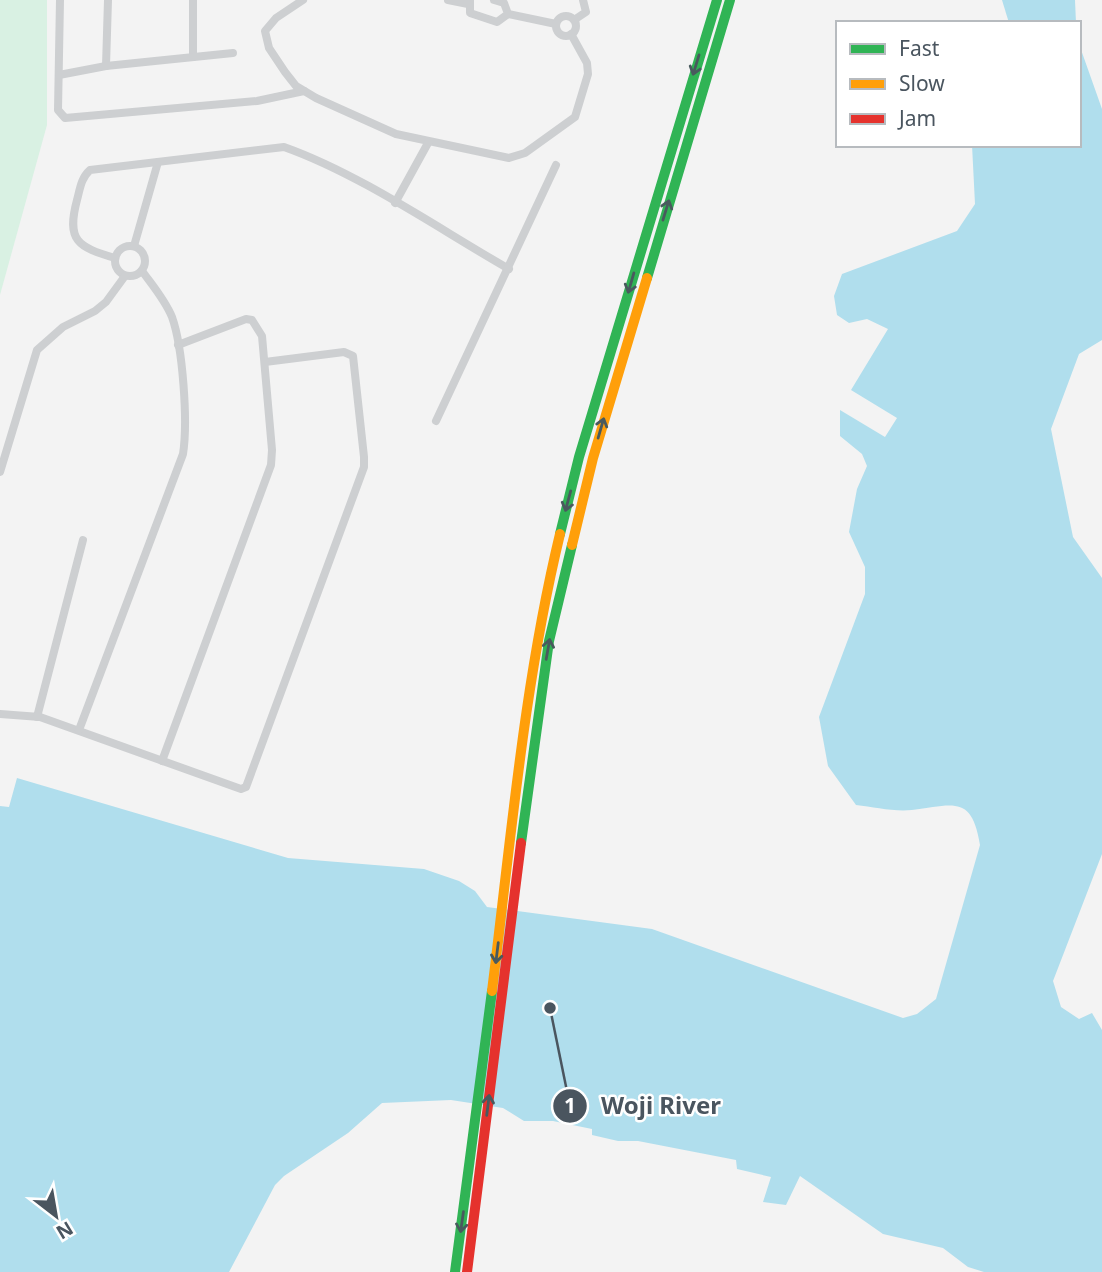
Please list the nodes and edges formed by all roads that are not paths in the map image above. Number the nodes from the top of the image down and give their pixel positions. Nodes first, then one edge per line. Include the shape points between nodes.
1 (60, 0) edge
2 (108, 0) edge
3 (193, 0) edge
4 (303, 0) edge
5 (447, 0) edge
6 (494, 0) edge
7 (583, 0) edge
8 (717, 0) edge
9 (730, 0) edge
10 (469, 2) edge
11 (508, 13) junction
12 (574, 20) junction
13 (556, 24) junction
14 (571, 34) junction
15 (233, 53) dead end
16 (192, 57) junction
17 (106, 66) junction
18 (59, 75) junction
19 (304, 90) junction
20 (428, 143) junction
21 (158, 162) junction
22 (556, 165) dead end
23 (395, 203) junction
24 (134, 246) junction
25 (115, 258) junction
26 (509, 269) junction
27 (142, 271) junction
28 (124, 276) junction
29 (178, 345) junction
30 (265, 362) junction
31 (436, 421) dead end
32 (0, 472) edge
33 (83, 540) dead end
34 (0, 714) edge
35 (37, 716) junction
36 (79, 730) junction
37 (162, 761) junction
38 (511, 886) junction
39 (474, 1172) junction
40 (455, 1272) edge
41 (467, 1272) edge

1 - 18 street
2 - 17 street
3 - 16 street
4 - 19 street via 268,25 265,38 285,72
5 - 10 street
6 - 11 street via 504,3
7 - 12 street via 586,12
8 -> 38 main road via 561,527 536,652
38 -> 9 main road via 538,706 578,514
10 - 11 street via 474,16 496,22
11 - 13 street
12 - 13 street via 564,16
12 - 14 street via 576,28
13 - 14 street via 560,34
14 - 20 street via 588,74 575,117 525,153 509,159
15 - 16 street
16 - 17 street
17 - 18 street
18 - 19 street via 58,110 70,120 257,101
19 - 20 street via 376,127
20 - 23 street
21 - 23 street via 284,147
21 - 24 street
21 - 25 street via 90,170 83,176 72,231 84,249
22 - 26 street
23 - 26 street
24 - 25 street via 120,250
24 - 27 street via 145,256
25 - 28 street
26 - 31 street
27 - 28 street
27 - 29 street via 173,319
28 - 32 street via 96,312 63,327 37,350
29 - 30 street via 246,318 262,336
29 - 36 street via 186,437 183,454
30 - 37 street via 271,466
30 - 37 street via 344,352 353,356 363,467 246,787
33 - 35 street
34 - 35 street
35 - 36 street
36 - 37 street
38 - 39 main road
39 -> 40 main road
39 - 41 main road

